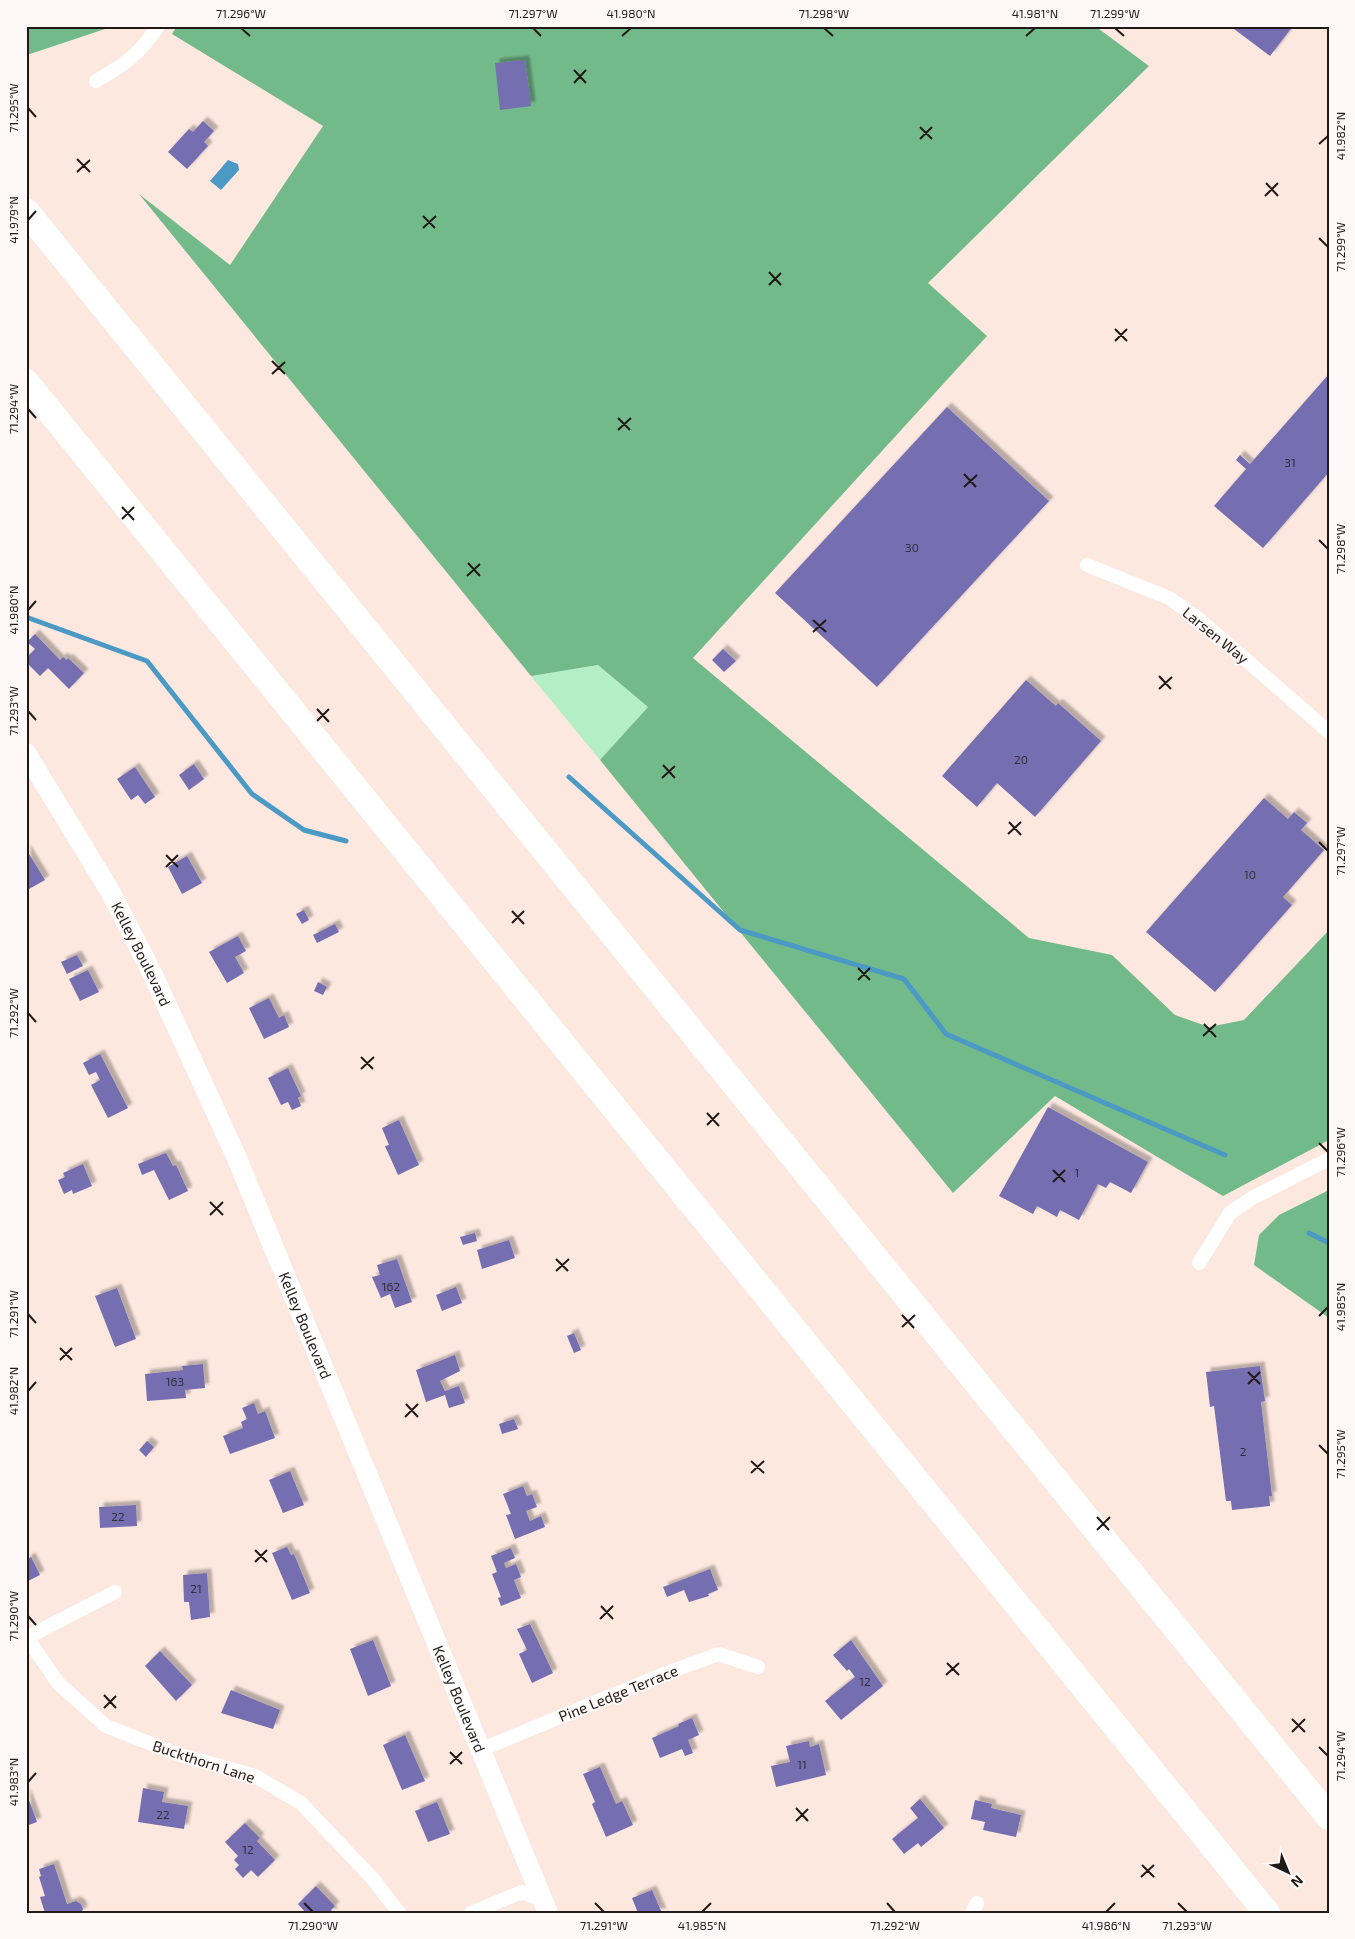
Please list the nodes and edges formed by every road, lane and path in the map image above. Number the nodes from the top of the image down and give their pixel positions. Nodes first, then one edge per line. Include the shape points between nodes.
1 (158, 26) edge
2 (96, 81) dead end
3 (26, 211) edge
4 (26, 382) edge
5 (1087, 565) dead end
6 (1329, 732) edge
7 (26, 753) edge
8 (1329, 1159) edge
9 (1200, 1263) dead end
10 (115, 1592) dead end
11 (26, 1638) edge
12 (758, 1667) dead end
13 (480, 1750) junction
14 (1329, 1818) edge
15 (545, 1906) edge
16 (399, 1913) edge
17 (471, 1913) edge
18 (1268, 1913) edge

1 - 2 street via 145,46 125,64
3 - 14 highway
4 - 18 highway
5 - 6 street, Larsen Way via 1169,598
7 - 13 main road, Kelley Boulevard via 110,891 190,1054 236,1156
8 - 9 street via 1252,1198 1230,1213
10 - 11 street
11 - 16 street, Buckthorn Lane via 58,1683 106,1726 177,1754 255,1776 300,1803 373,1879
12 - 13 street, Pine Ledge Terrace via 719,1654
13 - 15 main road, Kelley Boulevard
15 - 17 street via 522,1892

